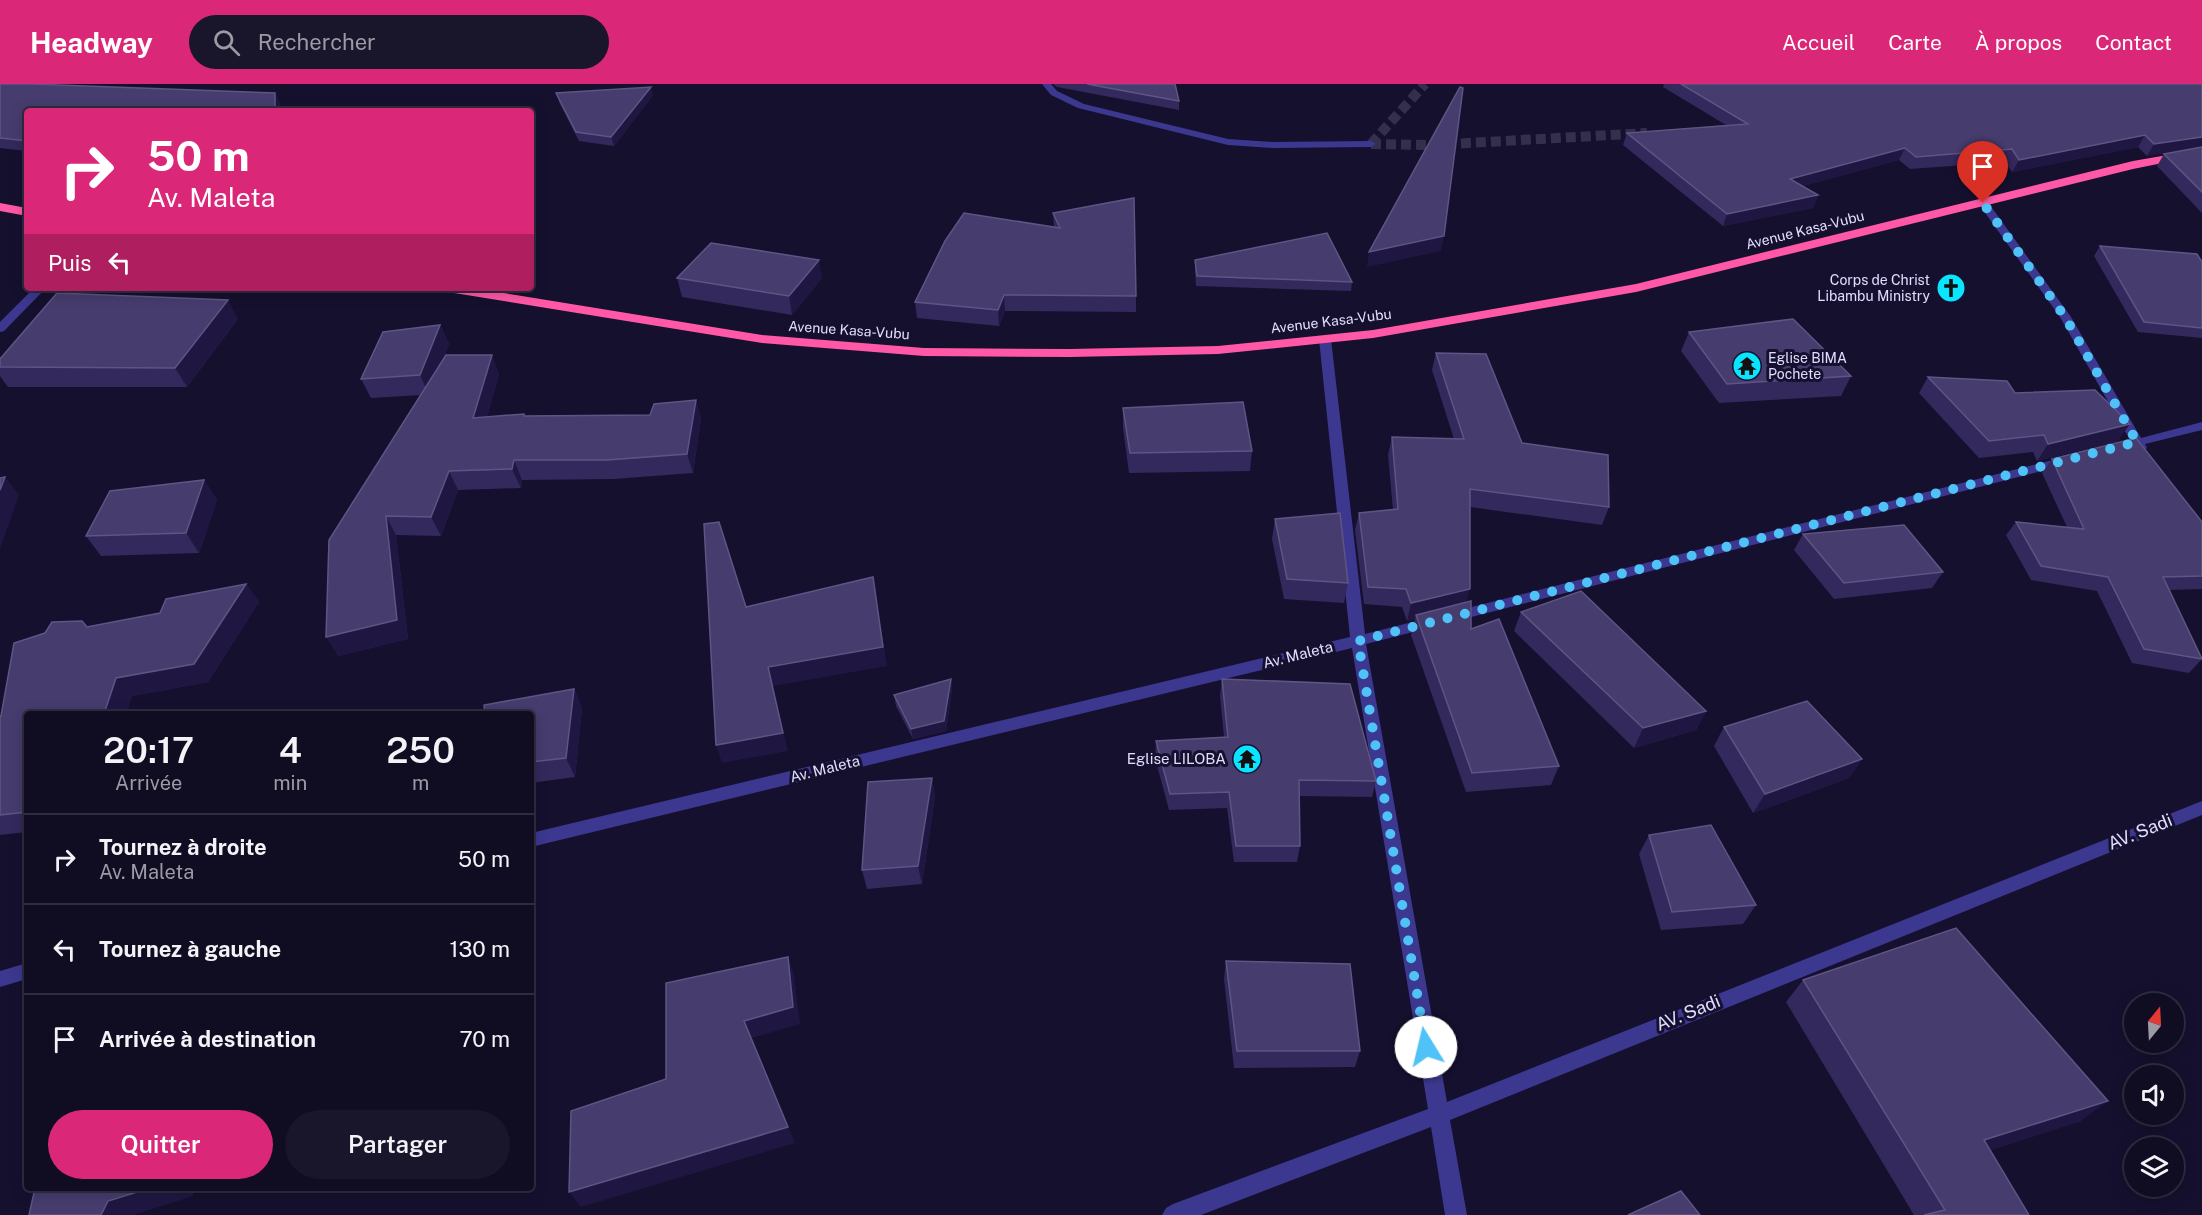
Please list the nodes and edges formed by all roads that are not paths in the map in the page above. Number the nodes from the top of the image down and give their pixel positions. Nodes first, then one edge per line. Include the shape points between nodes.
1 (1046, 84) edge
2 (1371, 144) dead end
3 (2202, 152) edge
4 (1983, 203) junction
5 (0, 207) edge
6 (24, 211) edge
7 (37, 291) edge
8 (466, 291) edge
9 (0, 328) edge
10 (1325, 339) junction
11 (2202, 426) edge
12 (2137, 442) junction
13 (2103, 451) edge
14 (2080, 457) edge
15 (2150, 461) edge
16 (1358, 641) junction
17 (2202, 808) edge
18 (534, 839) edge
19 (24, 972) edge
20 (0, 979) edge
21 (1437, 1115) junction
22 (1173, 1215) edge
23 (1456, 1215) edge

1 - 2 street via 1054,93 1081,106 1228,142
3 - 4 highway, Avenue Kasa-Vubu
4 - 10 highway, Avenue Kasa-Vubu via 1636,288
4 - 12 street via 2065,317
5 - 6 highway
7 - 9 street
8 - 10 highway, Avenue Kasa-Vubu via 762,339 924,352 1218,350
10 - 16 street
11 - 12 street
12 - 13 street
12 - 15 street
14 - 16 street, Av. Maleta
16 - 18 street, Av. Maleta
16 - 21 street
17 - 21 street, AV. Sadi
19 - 20 street
21 - 22 street, AV. Sadi
21 - 23 street

